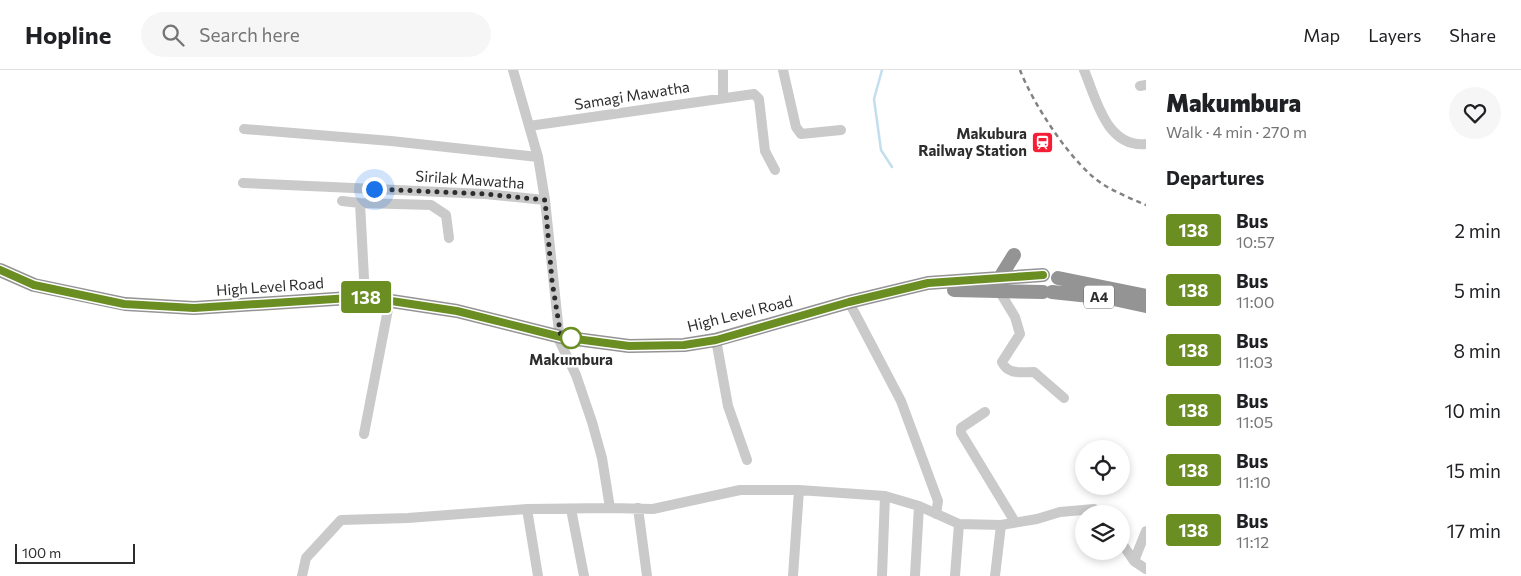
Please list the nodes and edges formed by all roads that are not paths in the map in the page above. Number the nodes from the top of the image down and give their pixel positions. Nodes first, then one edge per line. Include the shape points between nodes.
1 (512, 70) edge
2 (723, 70) edge
3 (783, 70) edge
4 (1084, 70) edge
5 (723, 97) junction
6 (529, 126) junction
7 (244, 129) dead end
8 (840, 130) dead end
9 (1146, 144) edge
10 (538, 157) junction
11 (775, 170) dead end
12 (243, 184) dead end
13 (545, 200) junction
14 (342, 201) dead end
15 (360, 203) junction
16 (449, 238) dead end
17 (1014, 255) dead end
18 (0, 270) edge
19 (0, 275) edge
20 (1043, 275) junction
21 (1058, 278) junction
22 (1000, 283) junction
23 (1047, 292) junction
24 (1146, 296) edge
25 (365, 297) junction
26 (389, 304) junction
27 (851, 305) junction
28 (1146, 306) edge
29 (193, 311) junction
30 (560, 340) junction
31 (717, 345) junction
32 (1064, 398) dead end
33 (985, 412) dead end
34 (364, 434) dead end
35 (747, 460) dead end
36 (799, 490) junction
37 (885, 496) junction
38 (919, 506) junction
39 (610, 508) junction
40 (638, 508) junction
41 (570, 509) junction
42 (528, 510) junction
43 (1075, 511) edge
44 (936, 514) junction
45 (1016, 522) junction
46 (959, 524) junction
47 (1001, 525) junction
48 (1146, 531) edge
49 (1130, 555) edge
50 (1134, 561) junction
51 (1146, 569) edge
52 (302, 576) edge
53 (538, 576) edge
54 (584, 576) edge
55 (647, 576) edge
56 (794, 576) edge
57 (882, 576) edge
58 (915, 576) edge
59 (954, 576) edge
60 (995, 576) edge

1 - 6 street
2 - 5 street
3 - 8 street via 796,127 801,134
4 - 9 street via 1114,133 1128,141
5 - 6 street, Samagi Mawatha
5 - 11 street, Samagi Mawatha via 754,94 760,100 765,151
6 - 10 street
7 - 10 street
10 - 13 street
12 - 13 street, Sirilak Mawatha via 486,194
13 - 30 street
14 - 15 street
15 - 16 street via 431,205 446,215
15 - 25 street
17 - 22 highway
18 - 29 highway, High Level Road / A4 via 34,285 124,304
19 - 29 highway, High Level Road / A4 via 22,286 68,299 124,309
20 - 21 highway via 1048,273
20 - 22 highway, High Level Road / A4
20 - 23 highway via 1038,284
21 - 23 highway via 1058,288
21 - 24 highway, A4
22 - 23 highway, High Level Road / A4
22 - 27 highway, High Level Road / A4 via 928,283
22 - 32 street via 1020,334 1002,362 1005,368 1011,372 1034,372
23 - 28 highway, High Level Road / A4 via 1109,298
25 - 29 highway, High Level Road / A4
25 - 30 highway, High Level Road / A4 via 457,311
26 - 29 highway, High Level Road / A4 via 357,302
26 - 30 highway, High Level Road / A4
26 - 34 street
27 - 30 highway, High Level Road / A4 via 716,340 684,345 629,346
27 - 31 highway, High Level Road / A4
27 - 44 street via 901,401 938,501
30 - 31 highway, High Level Road / A4 via 629,352
30 - 39 street via 592,422
31 - 35 street via 728,406
33 - 45 street via 962,428 961,433
36 - 37 street
36 - 40 street via 740,490 653,508
36 - 56 street
37 - 38 street
37 - 57 street
38 - 44 street
38 - 58 street
39 - 40 street
39 - 41 street
40 - 55 street
41 - 42 street
41 - 54 street
42 - 52 street via 342,520 306,558
42 - 53 street
43 - 45 street
44 - 46 street
45 - 47 street
46 - 47 street
46 - 59 street
47 - 60 street
48 - 50 street
49 - 50 street
50 - 51 street

